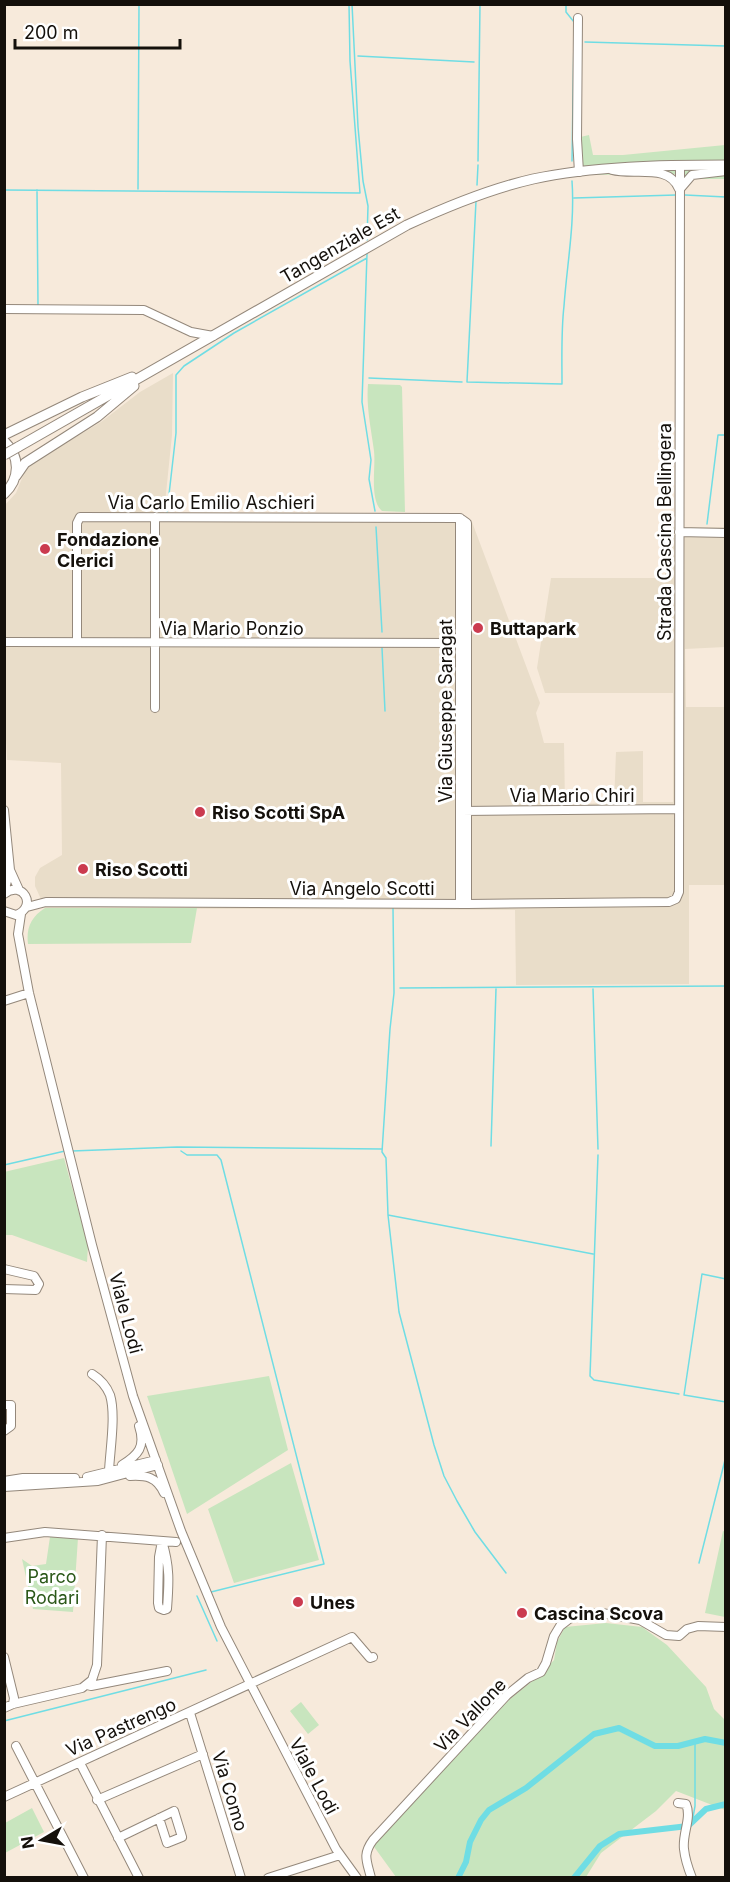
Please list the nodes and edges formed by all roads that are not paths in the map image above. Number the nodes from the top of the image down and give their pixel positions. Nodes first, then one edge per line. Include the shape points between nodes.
1 (578, 18) dead end
2 (680, 165) junction
3 (726, 165) edge
4 (610, 170) junction
5 (726, 171) edge
6 (579, 172) junction
7 (680, 190) junction
8 (4, 309) edge
9 (191, 332) junction
10 (214, 336) junction
11 (195, 347) junction
12 (146, 374) junction
13 (4, 435) edge
14 (4, 441) edge
15 (4, 455) edge
16 (16, 476) junction
17 (5, 494) edge
18 (155, 517) junction
19 (463, 521) junction
20 (679, 532) junction
21 (726, 533) edge
22 (78, 641) junction
23 (4, 642) edge
24 (155, 642) junction
25 (460, 643) junction
26 (155, 708) dead end
27 (679, 809) junction
28 (4, 810) edge
29 (463, 811) junction
30 (10, 870) junction
31 (22, 892) junction
32 (4, 893) edge
33 (676, 899) joint
34 (46, 902) junction
35 (463, 904) junction
36 (24, 910) junction
37 (6, 912) edge
38 (18, 934) junction
39 (29, 993) junction
40 (4, 1001) edge
41 (4, 1269) edge
42 (4, 1289) edge
43 (92, 1374) dead end
44 (133, 1396) junction
45 (4, 1405) edge
46 (4, 1431) edge
47 (157, 1462) junction
48 (114, 1473) junction
49 (4, 1481) edge
50 (4, 1487) edge
51 (181, 1530) junction
52 (102, 1535) junction
53 (4, 1538) edge
54 (162, 1541) junction
55 (177, 1542) dead end
56 (726, 1627) edge
57 (4, 1657) edge
58 (373, 1658) dead end
59 (167, 1671) dead end
60 (96, 1672) junction
61 (115, 1681) junction
62 (87, 1685) junction
63 (250, 1685) junction
64 (13, 1704) junction
65 (4, 1708) edge
66 (190, 1713) junction
67 (16, 1746) dead end
68 (203, 1754) junction
69 (80, 1763) junction
70 (35, 1783) junction
71 (4, 1797) edge
72 (97, 1800) junction
73 (678, 1803) dead end
74 (159, 1818) dead end
75 (118, 1838) junction
76 (340, 1855) junction
77 (84, 1878) edge
78 (139, 1878) edge
79 (241, 1878) edge
80 (268, 1878) edge
81 (357, 1878) edge
82 (372, 1878) edge
83 (692, 1878) edge

1 - 6 street
2 - 3 main road, Tangenziale Est
2 - 4 main road, Tangenziale Est
2 - 7 street, Strada Cascina Bellingera
4 - 6 main road, Tangenziale Est
4 - 7 street via 661,172 670,176
5 - 7 street via 692,175
6 - 10 main road, Tangenziale Est via 533,179 453,204 407,225
7 - 20 street, Strada Cascina Bellingera
8 - 9 street via 144,310
9 - 10 street
9 - 11 street
10 - 11 main road, Tangenziale Est
11 - 12 main road, Tangenziale Est
12 - 13 main road via 82,397
12 - 15 main road, Tangenziale Est, bridge
12 - 16 main road via 97,417 25,463
14 - 16 main road via 14,453
16 - 17 main road
18 - 19 street, Via Carlo Emilio Aschieri
18 - 22 street, Via Carlo Emilio Aschieri via 78,519
18 - 24 street
19 - 25 street, Via Giuseppe Saragat
19 - 29 street, Via Giuseppe Saragat
20 - 21 street
20 - 27 street, Strada Cascina Bellingera
22 - 23 street, Via Mario Ponzio
22 - 24 street, Via Mario Ponzio
24 - 25 street, Via Mario Ponzio
24 - 26 street
25 - 29 street, Via Giuseppe Saragat
27 - 29 street, Via Mario Chiri
27 - 33 street, Strada Cascina Bellingera via 680,892
28 - 30 street
29 - 35 street, Via Giuseppe Saragat
30 - 31 street
30 - 32 street
31 - 32 street via 11,889
31 - 34 street, Via Angelo Scotti
31 - 36 street, Viale Lodi
33 - 35 street, Via Angelo Scotti
34 - 35 street, Via Angelo Scotti
34 - 36 street, Via Angelo Scotti
36 - 37 street, Via Angelo Scotti via 12,915
36 - 38 street, Viale Lodi
37 - 38 street, Viale Lodi
38 - 39 street, Viale Lodi
39 - 40 street
39 - 44 street, Viale Lodi
41 - 42 street via 34,1276 39,1284 36,1290
43 - 48 street via 110,1394
44 - 47 street, Viale Lodi
44 - 48 street via 141,1445 137,1455
45 - 46 street via 11,1406 11,1426
47 - 48 street
47 - 51 street, Viale Lodi
48 - 49 street
48 - 50 street via 69,1484
48 - 51 street via 151,1477 161,1486
51 - 63 street, Viale Lodi
52 - 53 street via 45,1533
52 - 54 street
52 - 60 street
54 - 54 street via 158,1603 164,1610 169,1563
54 - 55 street
56 - 82 street, Via Vallone via 698,1626 679,1636 666,1635 640,1620 602,1613 568,1618 554,1636 541,1672 507,1695 373,1840 365,1856
57 - 64 street
58 - 63 street via 352,1637
59 - 61 street
60 - 61 street
60 - 62 street
61 - 62 street
62 - 64 street
63 - 66 street, Via Pastrengo
63 - 76 street, Viale Lodi
64 - 65 street
66 - 68 street, Via Como
66 - 69 street, Via Pastrengo
67 - 70 street
68 - 72 street
68 - 79 street, Via Como
69 - 70 street, Via Pastrengo
69 - 72 street
70 - 71 street, Via Pastrengo
70 - 77 street
72 - 75 street
73 - 83 street via 686,1804 689,1811 683,1847
74 - 75 street
75 - 78 street
76 - 80 street
76 - 81 street, Viale Lodi

